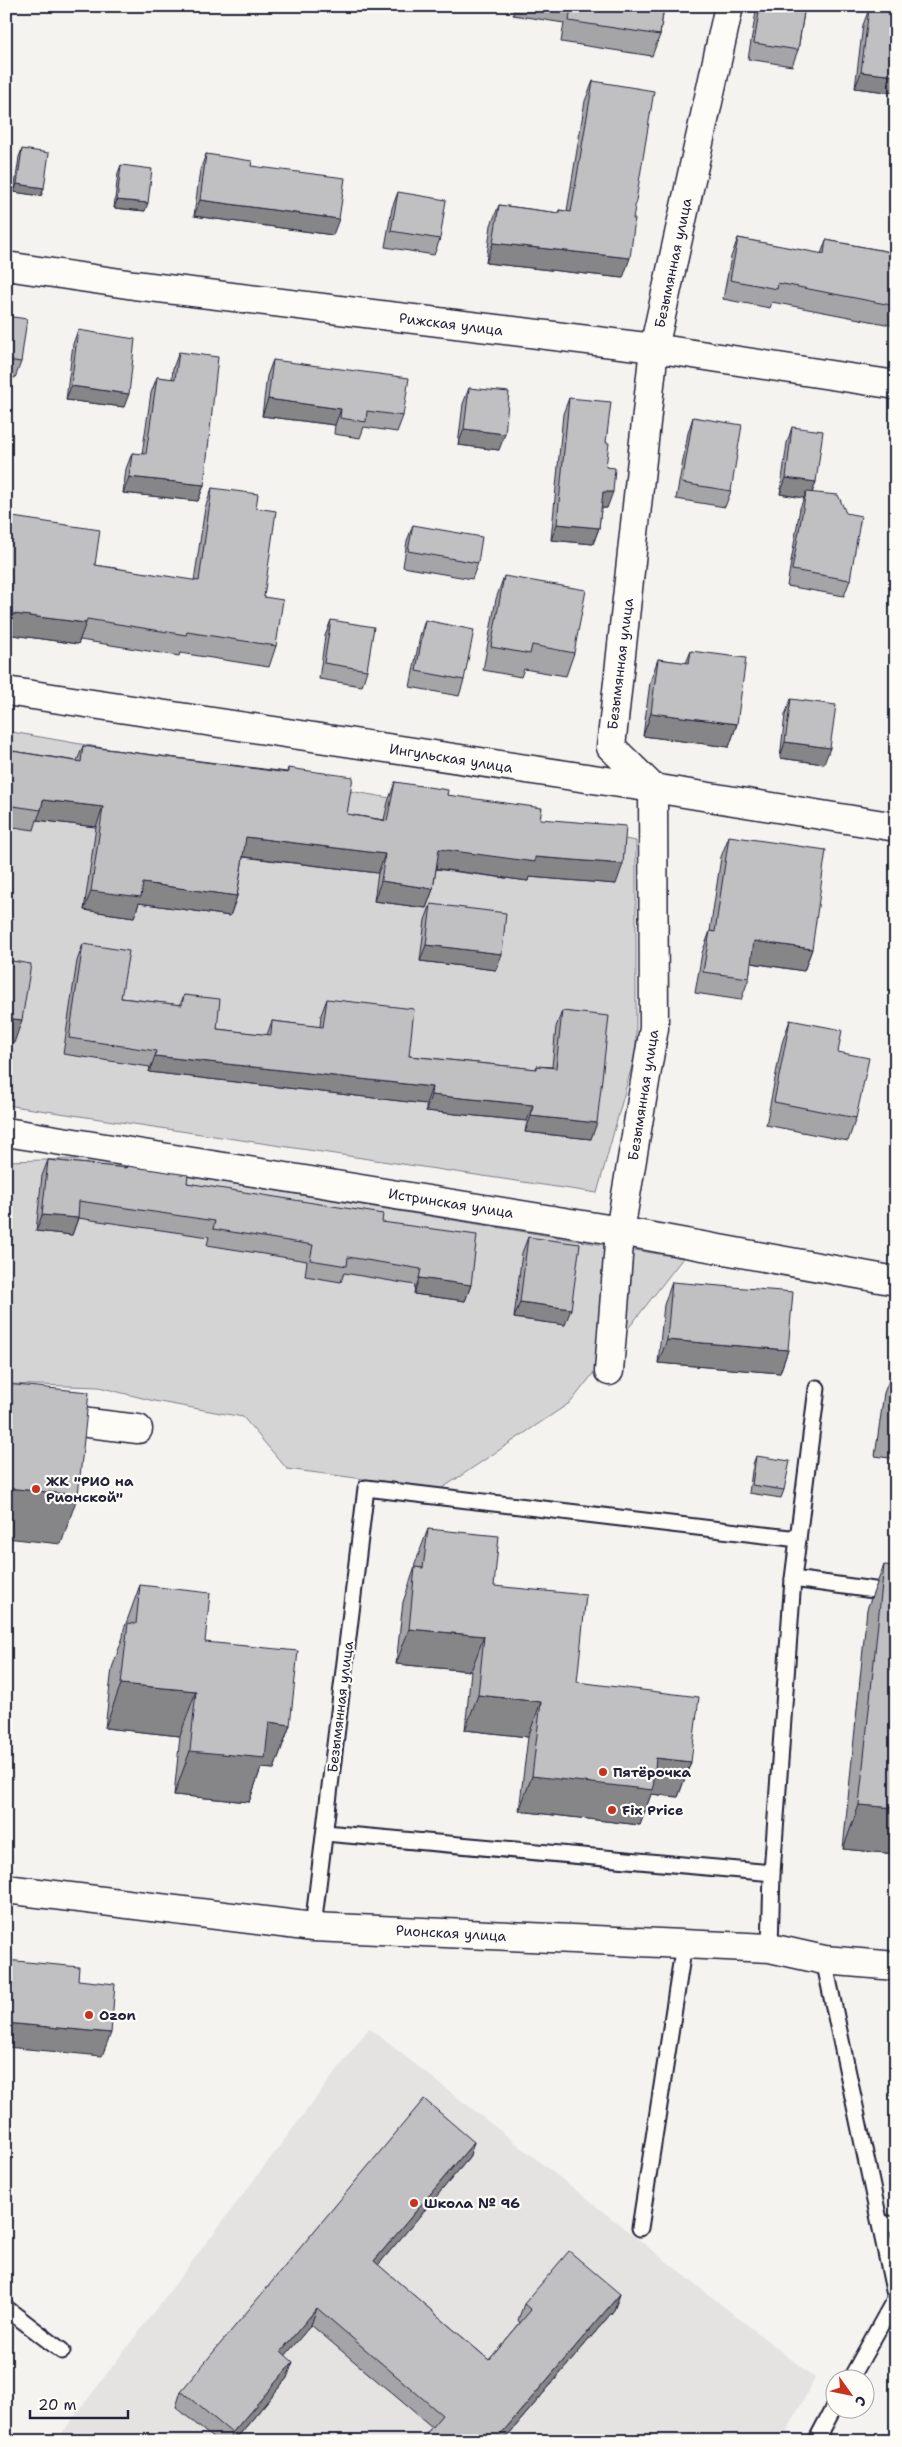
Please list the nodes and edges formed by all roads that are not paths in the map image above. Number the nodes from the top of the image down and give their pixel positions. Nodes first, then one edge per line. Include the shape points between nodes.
1 (728, 6) edge
2 (6, 266) edge
3 (654, 348) junction
4 (896, 385) edge
5 (6, 691) edge
6 (653, 788) junction
7 (896, 827) edge
8 (6, 1132) edge
9 (620, 1230) junction
10 (896, 1281) edge
11 (609, 1371) dead end
12 (817, 1388) dead end
13 (6, 1413) edge
14 (138, 1429) dead end
15 (798, 1539) junction
16 (793, 1580) junction
17 (896, 1593) edge
18 (325, 1833) junction
19 (772, 1873) junction
20 (6, 1889) edge
21 (313, 1927) junction
22 (684, 1944) junction
23 (770, 1948) junction
24 (824, 1960) junction
25 (896, 1966) edge
26 (880, 2223) junction
27 (896, 2224) edge
28 (640, 2228) dead end
29 (895, 2300) edge
30 (6, 2308) edge
31 (62, 2350) dead end
32 (856, 2370) edge
33 (827, 2420) edge
34 (816, 2441) edge

1 - 3 street, Безымянная улица
2 - 3 street, Рижская улица via 144,286
3 - 4 street, Рижская улица
3 - 6 street, Безымянная улица via 611,747
5 - 6 street, Ингульская улица
6 - 7 street, Ингульская улица
6 - 9 street, Безымянная улица via 654,1028
8 - 9 street, Истринская улица
9 - 10 street, Истринская улица
9 - 11 street, Безымянная улица
12 - 15 lane
13 - 14 street
15 - 16 lane
15 - 18 lane, Безымянная улица via 366,1488
16 - 17 lane
16 - 19 lane
18 - 19 lane
18 - 21 lane, Безымянная улица
19 - 23 lane
20 - 21 street, Рионская улица
21 - 22 street, Рионская улица
22 - 23 street, Рионская улица
22 - 28 lane
23 - 24 street, Рионская улица
24 - 25 street, Рионская улица
24 - 26 lane
26 - 27 lane
26 - 29 lane
29 - 32 lane
30 - 31 lane
33 - 34 lane

